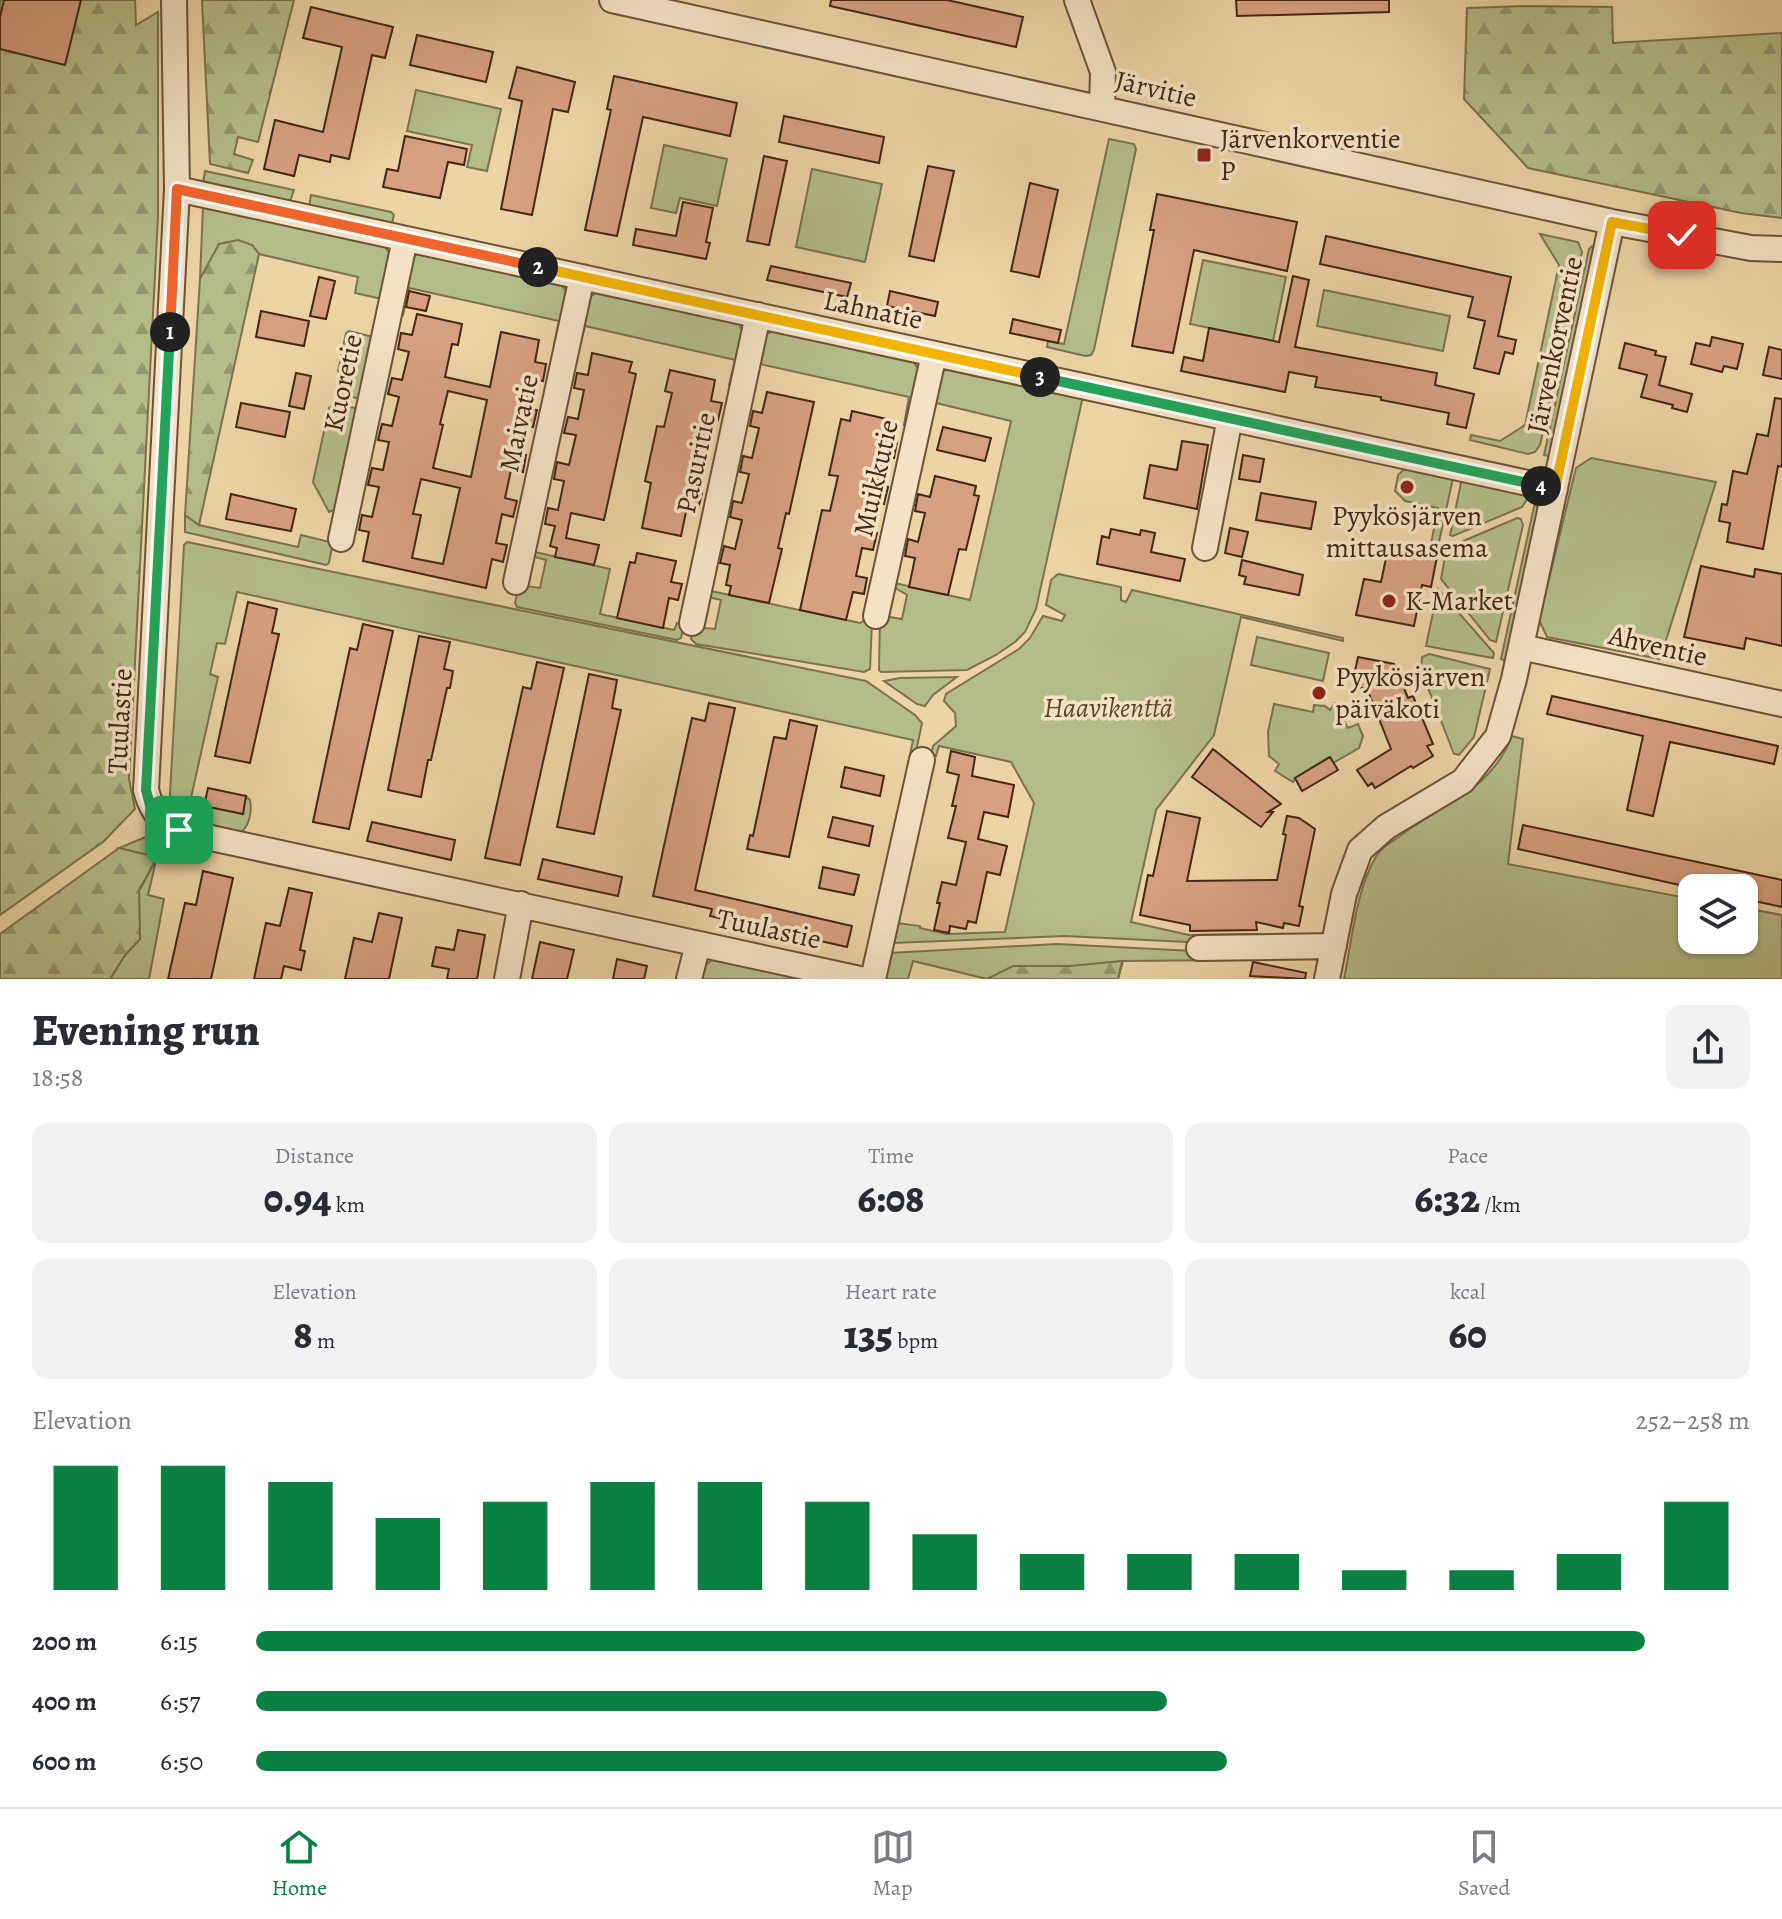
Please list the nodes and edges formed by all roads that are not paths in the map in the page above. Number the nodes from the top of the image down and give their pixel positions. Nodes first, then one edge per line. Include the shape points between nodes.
1 (174, 0) edge
2 (612, 0) edge
3 (1077, 0) edge
4 (1102, 107) junction
5 (177, 189) junction
6 (1612, 222) junction
7 (405, 239) junction
8 (1782, 249) edge
9 (582, 277) junction
10 (758, 315) junction
11 (934, 354) junction
12 (1230, 418) junction
13 (1555, 489) junction
14 (341, 539) dead end
15 (1205, 548) dead end
16 (516, 582) dead end
17 (876, 616) dead end
18 (692, 623) dead end
19 (1521, 647) junction
20 (1782, 704) edge
21 (922, 760) dead end
22 (521, 904) junction
23 (698, 944) junction
24 (1334, 946) junction
25 (1199, 948) dead end
26 (507, 979) edge
27 (689, 979) edge
28 (860, 979) edge
29 (873, 979) edge
30 (1327, 979) edge

1 - 5 street, Tuulastie
2 - 4 street, Järvitie
3 - 4 street via 1103,72
4 - 6 street, Järvitie
5 - 7 street, Lahnatie
5 - 22 street, Tuulastie via 146,790 151,809 188,833
6 - 8 street, Järvitie
6 - 13 street, Järvenkorventie
7 - 9 street, Lahnatie
7 - 14 street, Kuoretie
9 - 10 street, Lahnatie
9 - 16 street, Maivatie
10 - 11 street, Lahnatie
10 - 18 street, Pasuritie
11 - 12 street, Lahnatie
11 - 17 street, Muikkutie
12 - 13 street, Lahnatie
12 - 15 street
13 - 19 street, Järvenkorventie
19 - 20 street, Ahventie
19 - 24 street, Järvenkorventie via 1498,736 1463,781 1386,827 1360,850
21 - 29 street
22 - 23 street, Tuulastie
22 - 26 street
23 - 27 street
23 - 28 street, Tuulastie
24 - 25 street
24 - 30 street, Järvenkorventie

